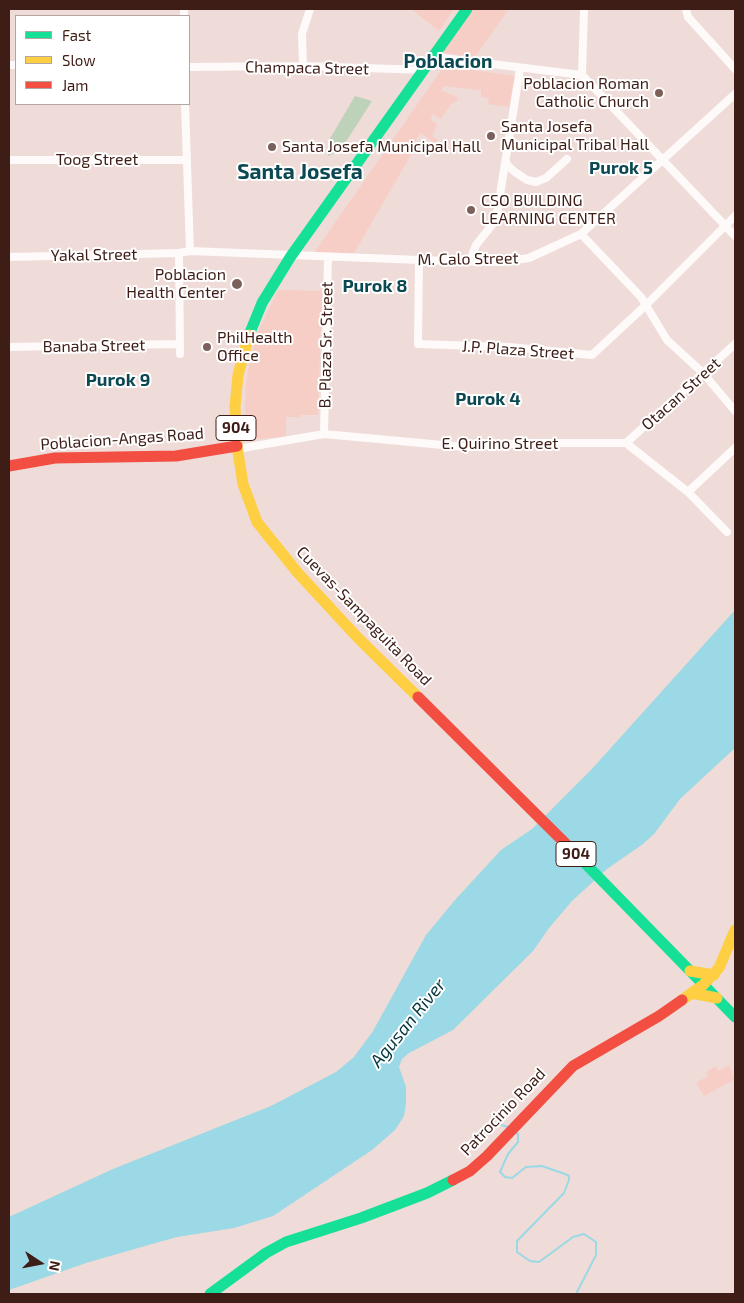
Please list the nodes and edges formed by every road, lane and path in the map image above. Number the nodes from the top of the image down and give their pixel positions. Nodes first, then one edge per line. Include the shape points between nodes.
1 (310, 9) edge
2 (467, 9) edge
3 (584, 9) edge
4 (686, 9) edge
5 (435, 57) junction
6 (303, 66) junction
7 (190, 67) edge
8 (520, 69) junction
9 (735, 69) edge
10 (425, 70) junction
11 (582, 75) junction
12 (735, 94) edge
13 (184, 105) edge
14 (505, 159) junction
15 (567, 159) dead end
16 (9, 160) edge
17 (185, 160) junction
18 (663, 160) junction
19 (735, 216) edge
20 (724, 226) junction
21 (581, 234) junction
22 (735, 236) edge
23 (190, 251) junction
24 (179, 253) junction
25 (291, 256) junction
26 (9, 257) edge
27 (328, 257) junction
28 (419, 260) junction
29 (470, 261) junction
30 (646, 305) junction
31 (179, 344) junction
32 (735, 344) edge
33 (9, 347) edge
34 (180, 354) dead end
35 (704, 373) junction
36 (735, 411) edge
37 (324, 434) junction
38 (626, 443) junction
39 (237, 448) junction
40 (735, 448) edge
41 (9, 466) edge
42 (688, 492) junction
43 (728, 532) dead end
44 (735, 930) edge
45 (690, 972) junction
46 (713, 975) junction
47 (703, 985) junction
48 (691, 993) junction
49 (716, 998) junction
50 (735, 1017) edge
51 (210, 1294) edge

1 - 6 street via 302,34
2 - 5 main road, Cuevas-Sampaguita Road / 904
3 - 11 street
4 - 9 street via 688,17
5 - 8 street
5 - 10 main road, Cuevas-Sampaguita Road / 904
6 - 7 street, Champaca Street
6 - 10 street, Champaca Street
8 - 11 street
8 - 14 street
10 - 25 main road, Cuevas-Sampaguita Road / 904
11 - 18 street
12 - 18 street, M. Calo Street
13 - 17 street
14 - 15 street via 515,172 536,182 546,178
14 - 29 street via 496,220 476,245
16 - 17 street, Toog Street
17 - 23 street
18 - 20 street
18 - 21 street, M. Calo Street
19 - 20 street, J.P. Plaza Street
20 - 22 street
20 - 30 street, J.P. Plaza Street
21 - 29 street, M. Calo Street via 529,258 500,262
21 - 30 street
23 - 24 street, Yakal Street
23 - 25 street
24 - 26 street, Yakal Street
24 - 31 street
25 - 27 street, M. Calo Street
25 - 39 main road, Cuevas-Sampaguita Road / 904 via 262,303 243,351 236,396
27 - 28 street, M. Calo Street
27 - 37 street, B. Plaza Sr. Street
28 - 29 street, M. Calo Street
28 - 30 street, J.P. Plaza Street via 418,344 509,346 592,355
30 - 35 street via 667,340
31 - 33 street, Banaba Street
31 - 34 street
32 - 35 street, Otacan Street
35 - 36 street
35 - 38 street, Otacan Street
37 - 38 street, E. Quirino Street via 464,447 524,443
37 - 39 street, E. Quirino Street
38 - 42 street
39 - 41 main road, Poblacion-Angas Road via 176,456 55,458
39 - 45 main road, Cuevas-Sampaguita Road / 904 via 243,484 253,514 297,572 358,638 527,804
40 - 42 street
42 - 43 street
44 - 46 main road, Patrocinio Road via 726,955
45 - 46 main road
45 - 47 main road, Cuevas-Sampaguita Road / 904
45 - 48 main road
46 - 47 main road, Patrocinio Road
46 - 49 main road
47 - 48 main road, Patrocinio Road
47 - 49 main road, Cuevas-Sampaguita Road / 904
48 - 49 main road
48 - 51 main road, Patrocinio Road via 659,1016 573,1066 487,1156 464,1175 369,1215 286,1242
49 - 50 main road, Cuevas-Sampaguita Road / 904

